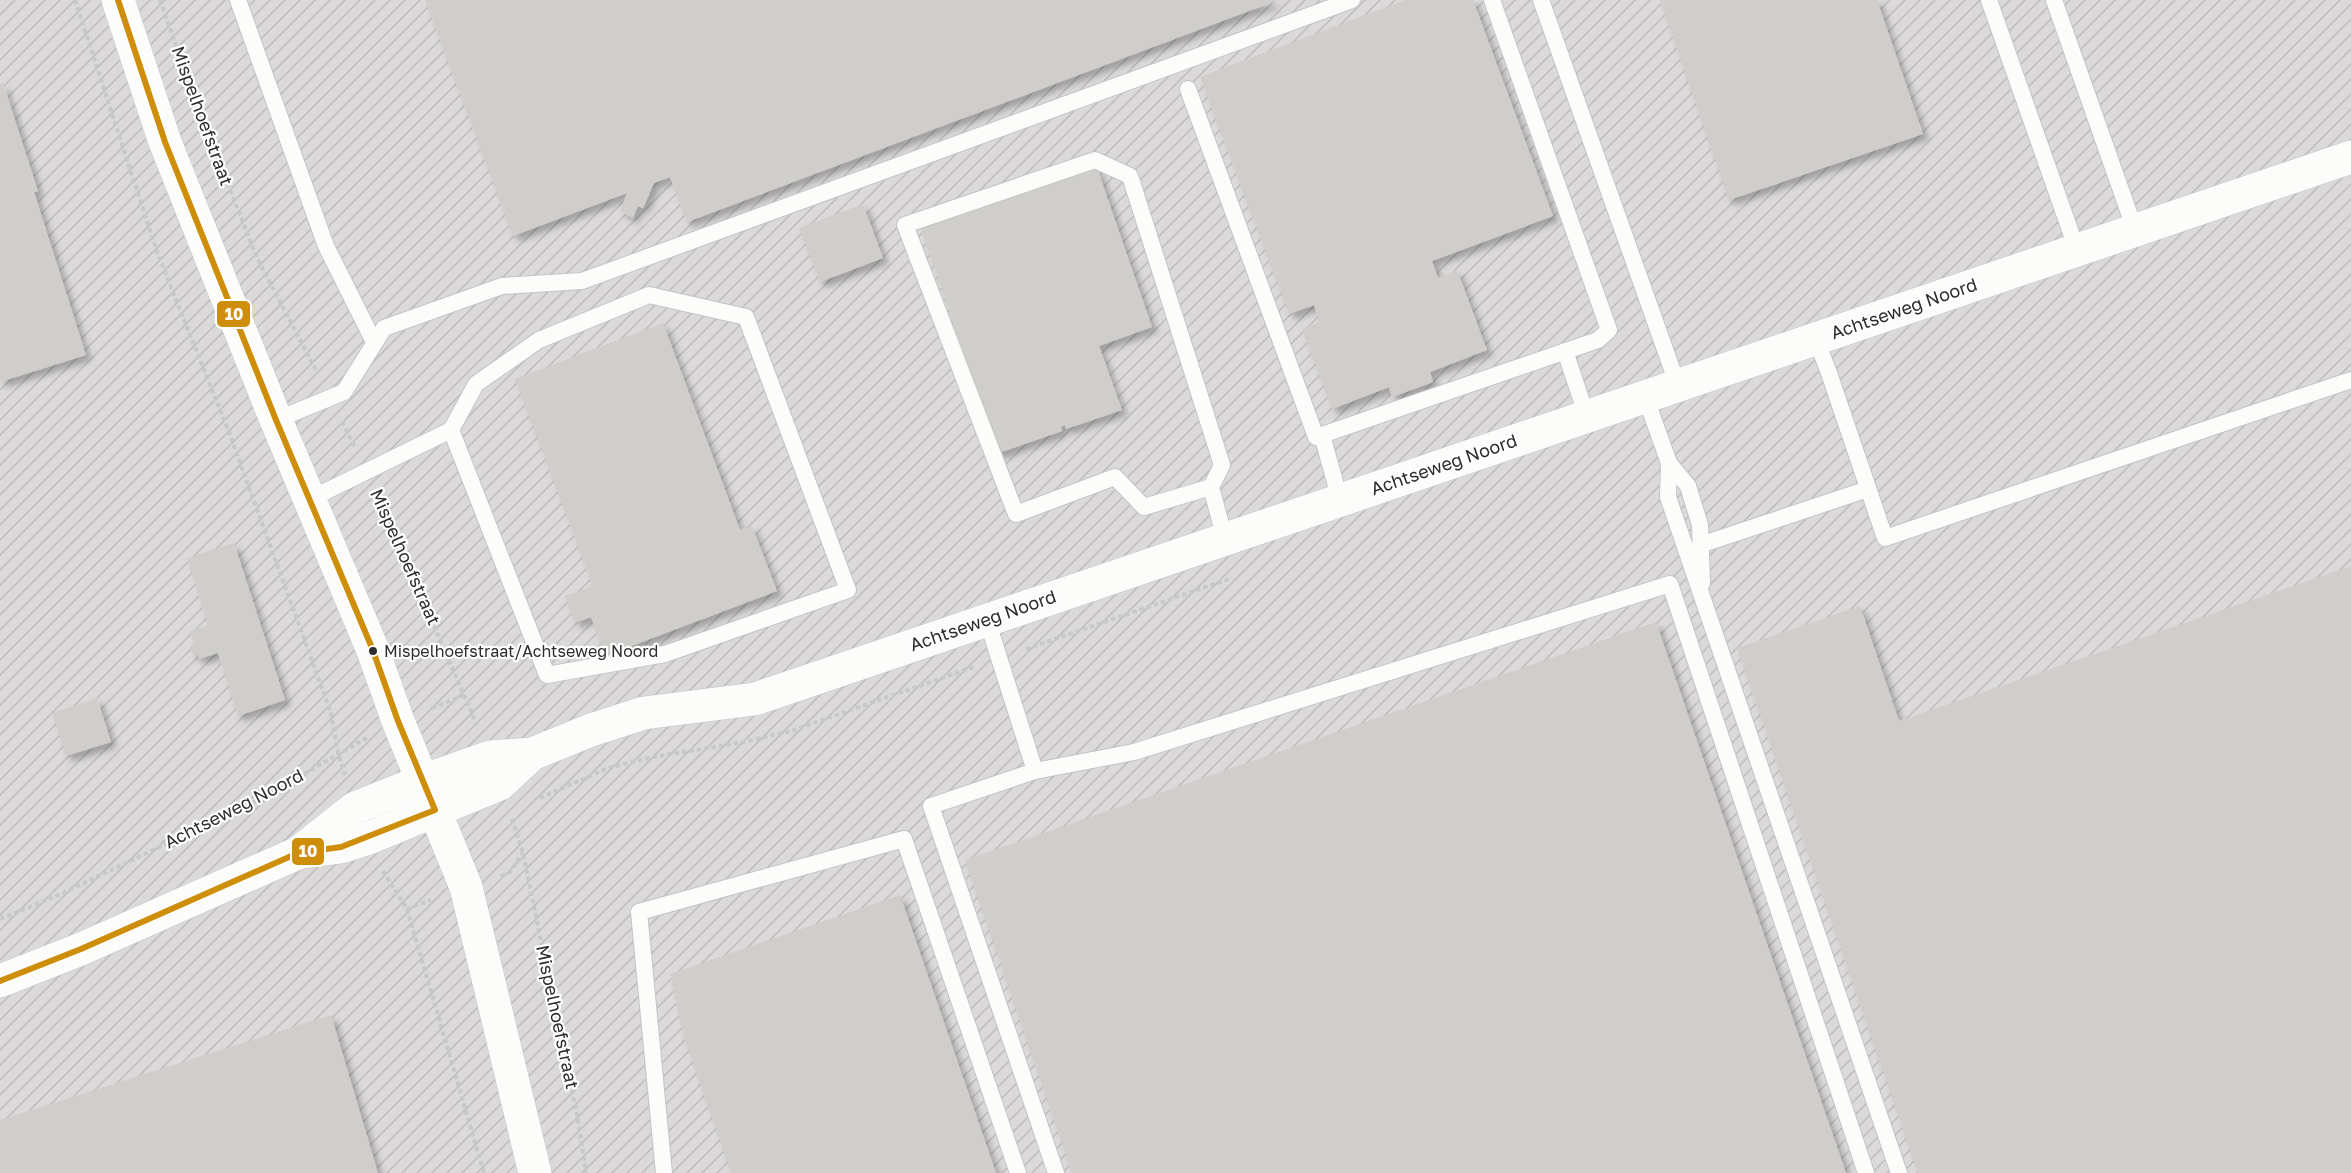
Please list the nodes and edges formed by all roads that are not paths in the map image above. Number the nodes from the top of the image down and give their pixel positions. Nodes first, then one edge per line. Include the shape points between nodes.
1 (118, 0) edge
2 (238, 0) edge
3 (1352, 0) edge
4 (1492, 0) edge
5 (1541, 0) edge
6 (1989, 0) edge
7 (2054, 0) edge
8 (1188, 89) dead end
9 (2351, 157) edge
10 (2135, 230) junction
11 (2077, 250) junction
12 (1816, 339) junction
13 (374, 342) junction
14 (1565, 351) junction
15 (2351, 380) edge
16 (1678, 386) junction
17 (1645, 396) junction
18 (1587, 417) junction
19 (276, 420) junction
20 (451, 430) junction
21 (1322, 435) junction
22 (1669, 463) junction
23 (1211, 487) junction
24 (1868, 489) junction
25 (309, 500) junction
26 (1340, 500) junction
27 (1225, 539) junction
28 (1700, 545) junction
29 (1703, 602) junction
30 (987, 620) junction
31 (1035, 771) junction
32 (428, 795) junction
33 (298, 853) junction
34 (0, 981) edge
35 (535, 1173) edge
36 (664, 1173) edge
37 (1018, 1173) edge
38 (1056, 1173) edge
39 (1866, 1173) edge
40 (1899, 1173) edge

1 - 19 street via 165,142
2 - 13 lane via 326,246
3 - 13 lane via 582,281 502,286 384,328
4 - 14 lane via 1609,330 1598,340
5 - 16 lane
6 - 11 lane
7 - 10 lane
8 - 21 lane via 1316,437
9 - 10 street, Achtseweg Noord
10 - 11 street, Achtseweg Noord
11 - 12 street, Achtseweg Noord
12 - 16 street, Achtseweg Noord
12 - 24 lane
13 - 19 lane via 344,392
14 - 18 lane
14 - 21 lane
15 - 24 lane via 1885,538
16 - 17 street, Achtseweg Noord
17 - 18 street, Achtseweg Noord
17 - 22 lane
18 - 26 street, Achtseweg Noord
19 - 25 street
20 - 20 lane via 476,384 539,340 649,295 746,317 848,590 665,654 547,675
20 - 25 lane
21 - 26 lane
22 - 28 lane via 1688,486 1700,525
22 - 29 lane via 1668,497
23 - 23 lane via 1222,465 1130,176 1095,160 905,225 1016,514 1115,477 1144,507
23 - 27 lane
24 - 28 lane
25 - 32 street via 372,648
26 - 27 street, Achtseweg Noord
27 - 30 street, Achtseweg Noord
28 - 29 lane
29 - 40 lane
30 - 31 lane
30 - 32 street, Achtseweg Noord via 755,699 644,713
31 - 38 lane via 931,806
31 - 39 lane via 1134,752 1670,584
32 - 33 street, Achtseweg Noord via 369,838 341,847
32 - 33 street, Achtseweg Noord via 355,808
32 - 35 street via 466,887
33 - 34 street, Achtseweg Noord
36 - 37 lane via 639,912 904,839

